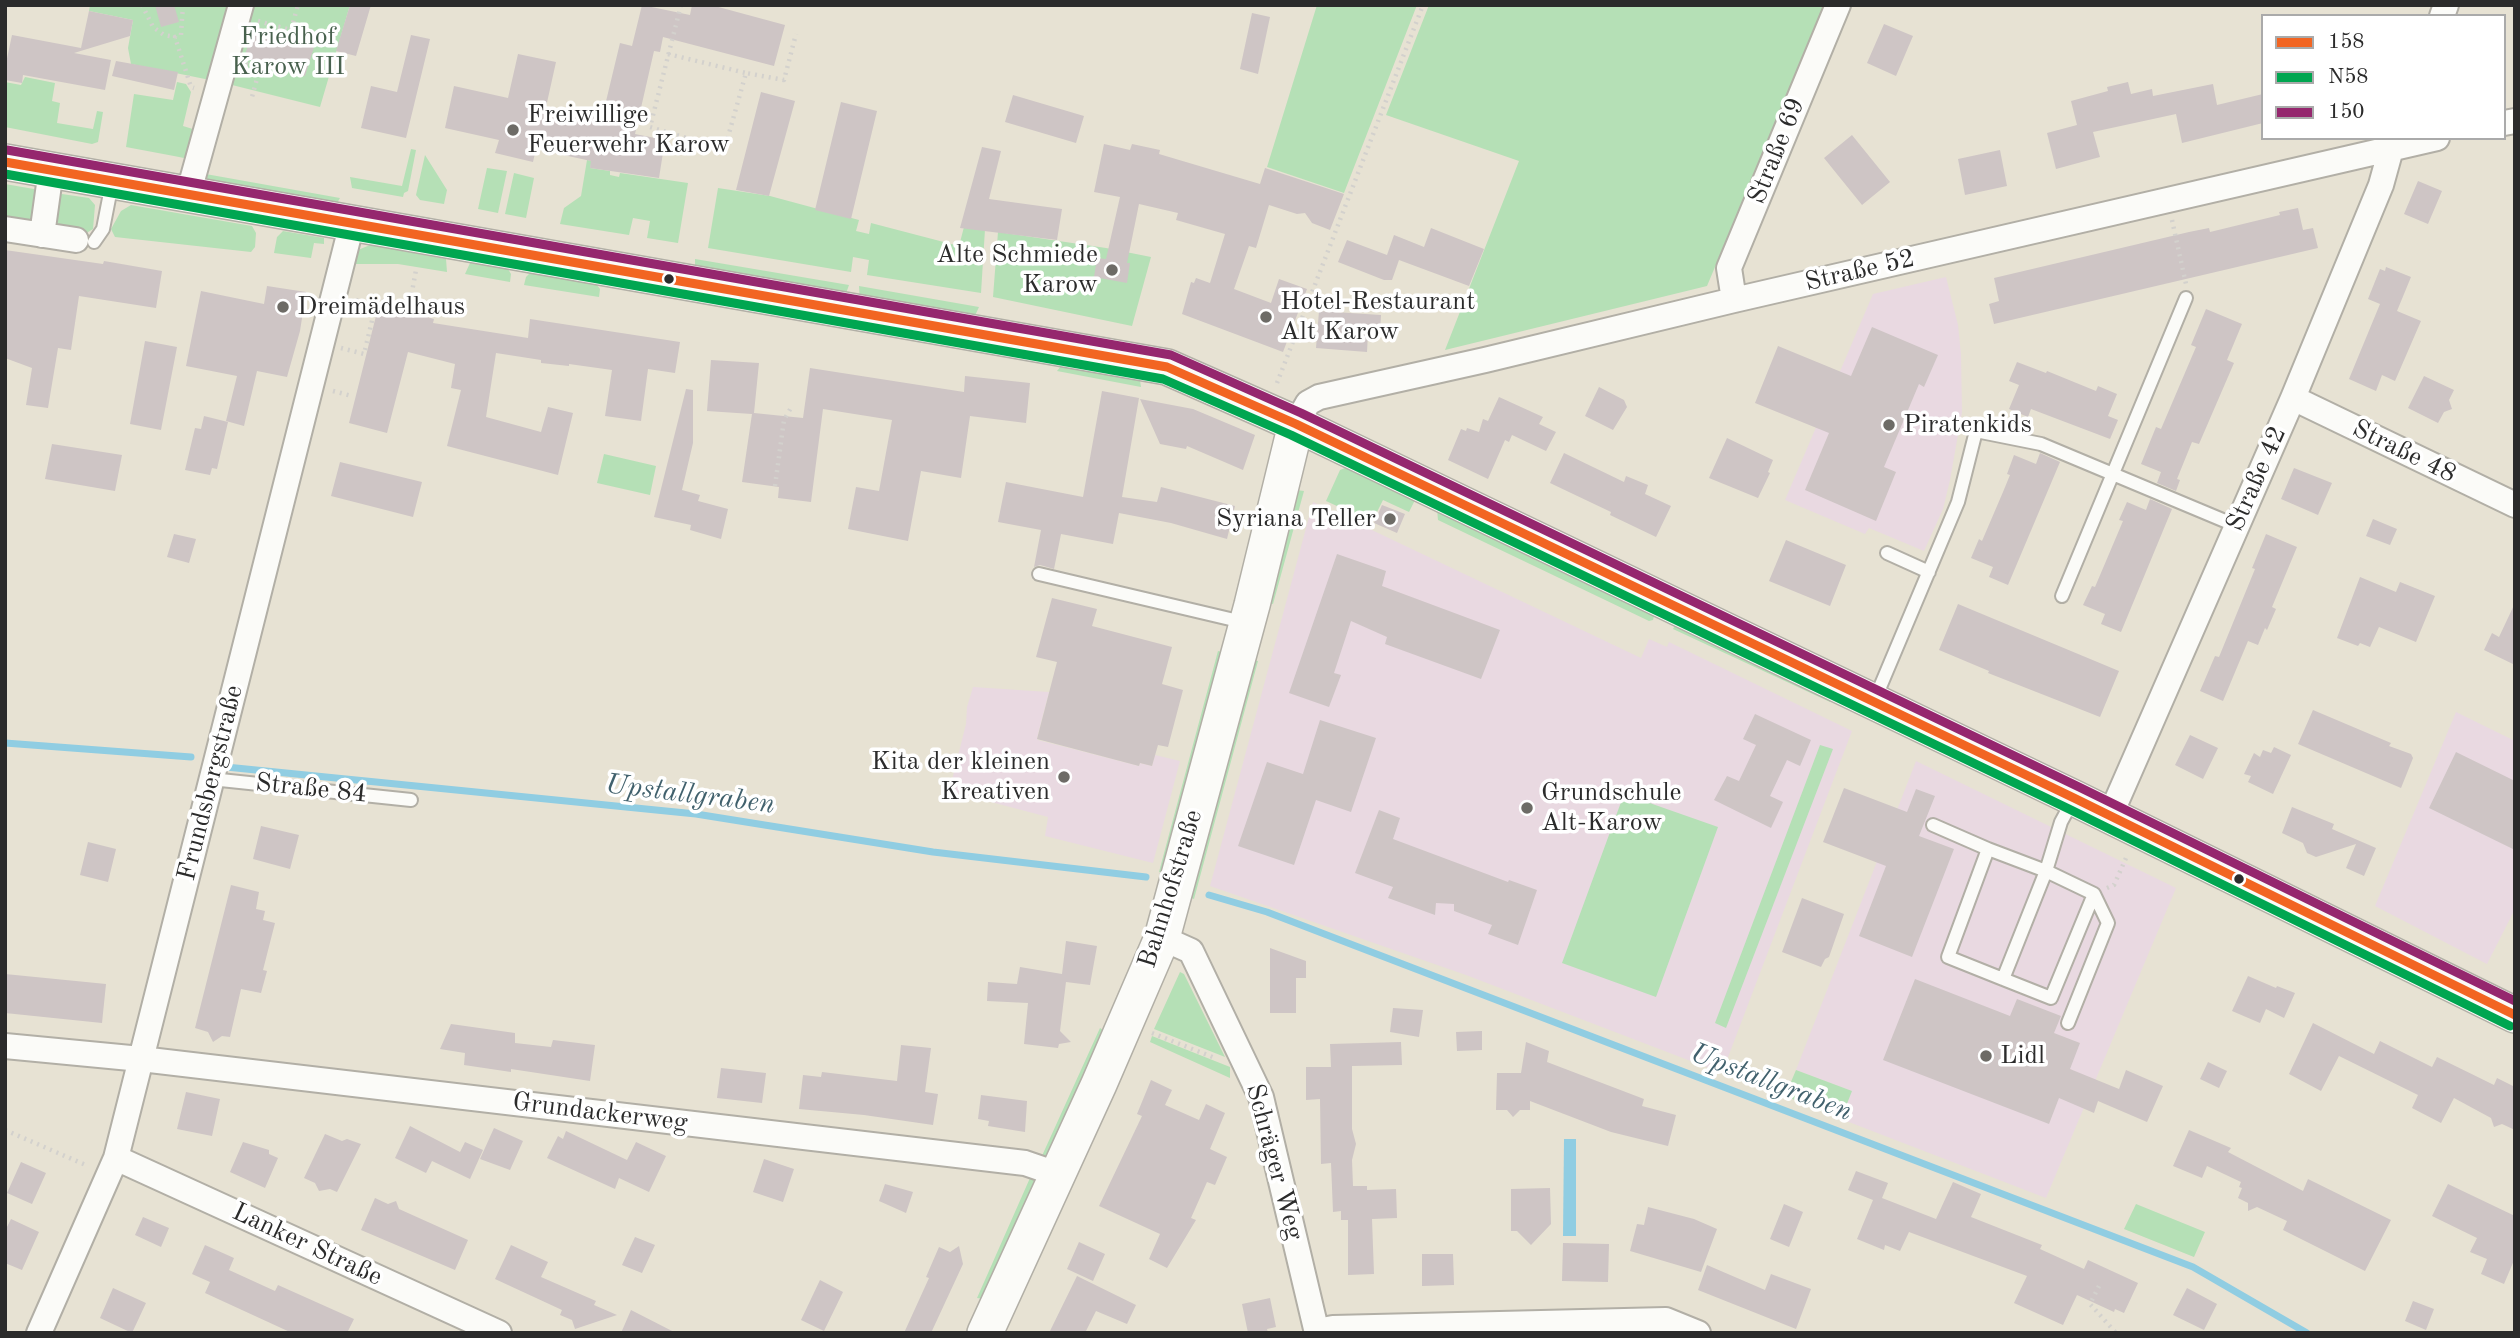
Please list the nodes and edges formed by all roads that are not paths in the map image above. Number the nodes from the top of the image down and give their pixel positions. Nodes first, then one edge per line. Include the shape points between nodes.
1 (1838, 5) edge
2 (246, 12) edge
3 (2422, 140) edge
4 (2392, 144) edge
5 (5, 162) edge
6 (51, 170) junction
7 (112, 180) junction
8 (188, 195) junction
9 (352, 223) junction
10 (5, 229) edge
11 (42, 235) junction
12 (85, 241) joint
13 (2186, 298) road end
14 (1734, 300) junction
15 (2293, 398) junction
16 (1296, 424) junction
17 (2113, 474) junction
18 (2515, 505) edge
19 (2237, 526) junction
20 (1887, 553) dead end
21 (1929, 572) junction
22 (1039, 574) dead end
23 (2062, 596) dead end
24 (1247, 623) junction
25 (1874, 702) junction
26 (211, 779) junction
27 (2074, 798) junction
28 (411, 800) dead end
29 (2110, 816) junction
30 (1933, 825) dead end
31 (1988, 849) junction
32 (2046, 871) junction
33 (2094, 894) junction
34 (1162, 938) junction
35 (2004, 979) junction
36 (2515, 1015) edge
37 (2068, 1023) dead end
38 (5, 1046) edge
39 (141, 1059) junction
40 (113, 1167) junction
41 (1057, 1174) junction
42 (1317, 1332) edge
43 (39, 1333) edge
44 (499, 1333) edge
45 (985, 1333) edge
46 (1698, 1333) edge

1 - 14 street, Straße 69 via 1729,268
2 - 8 street
3 - 4 street, Straße 52
4 - 14 street, Straße 52
4 - 15 street, Straße 42 via 2381,186
5 - 6 main road
6 - 7 main road
6 - 11 street
7 - 8 main road
7 - 12 lane via 103,229
8 - 9 main road
9 - 16 main road via 1167,367
9 - 26 street, Frundsbergstraße
10 - 11 street
11 - 12 street
13 - 17 lane
14 - 16 street, Straße 52 via 1318,397 1308,403
15 - 18 street, Straße 48
15 - 19 street, Straße 42
16 - 24 main road, Bahnhofstraße
16 - 25 main road
17 - 19 lane
17 - 21 lane via 2041,444 1976,431 1958,502
17 - 23 lane
19 - 29 street, Straße 42
20 - 21 lane
21 - 25 lane
22 - 24 lane
24 - 34 main road, Bahnhofstraße
25 - 27 main road
26 - 28 lane, Straße 84
26 - 39 street, Frundsbergstraße
27 - 29 main road
27 - 32 lane via 2061,822
29 - 36 main road
30 - 31 lane
31 - 32 lane
31 - 35 lane via 1948,957
32 - 33 lane
32 - 35 lane
33 - 35 lane via 2051,998
33 - 37 lane via 2108,923
34 - 41 main road, Bahnhofstraße
34 - 42 street, Schräger Weg via 1191,951 1261,1097
38 - 39 street
39 - 40 street, Frundsbergstraße
39 - 41 street, Grundackerweg via 1025,1163
40 - 43 street, Frundsbergstraße
40 - 44 street, Lanker Straße
41 - 45 main road, Bahnhofstraße
42 - 46 street via 1666,1320

